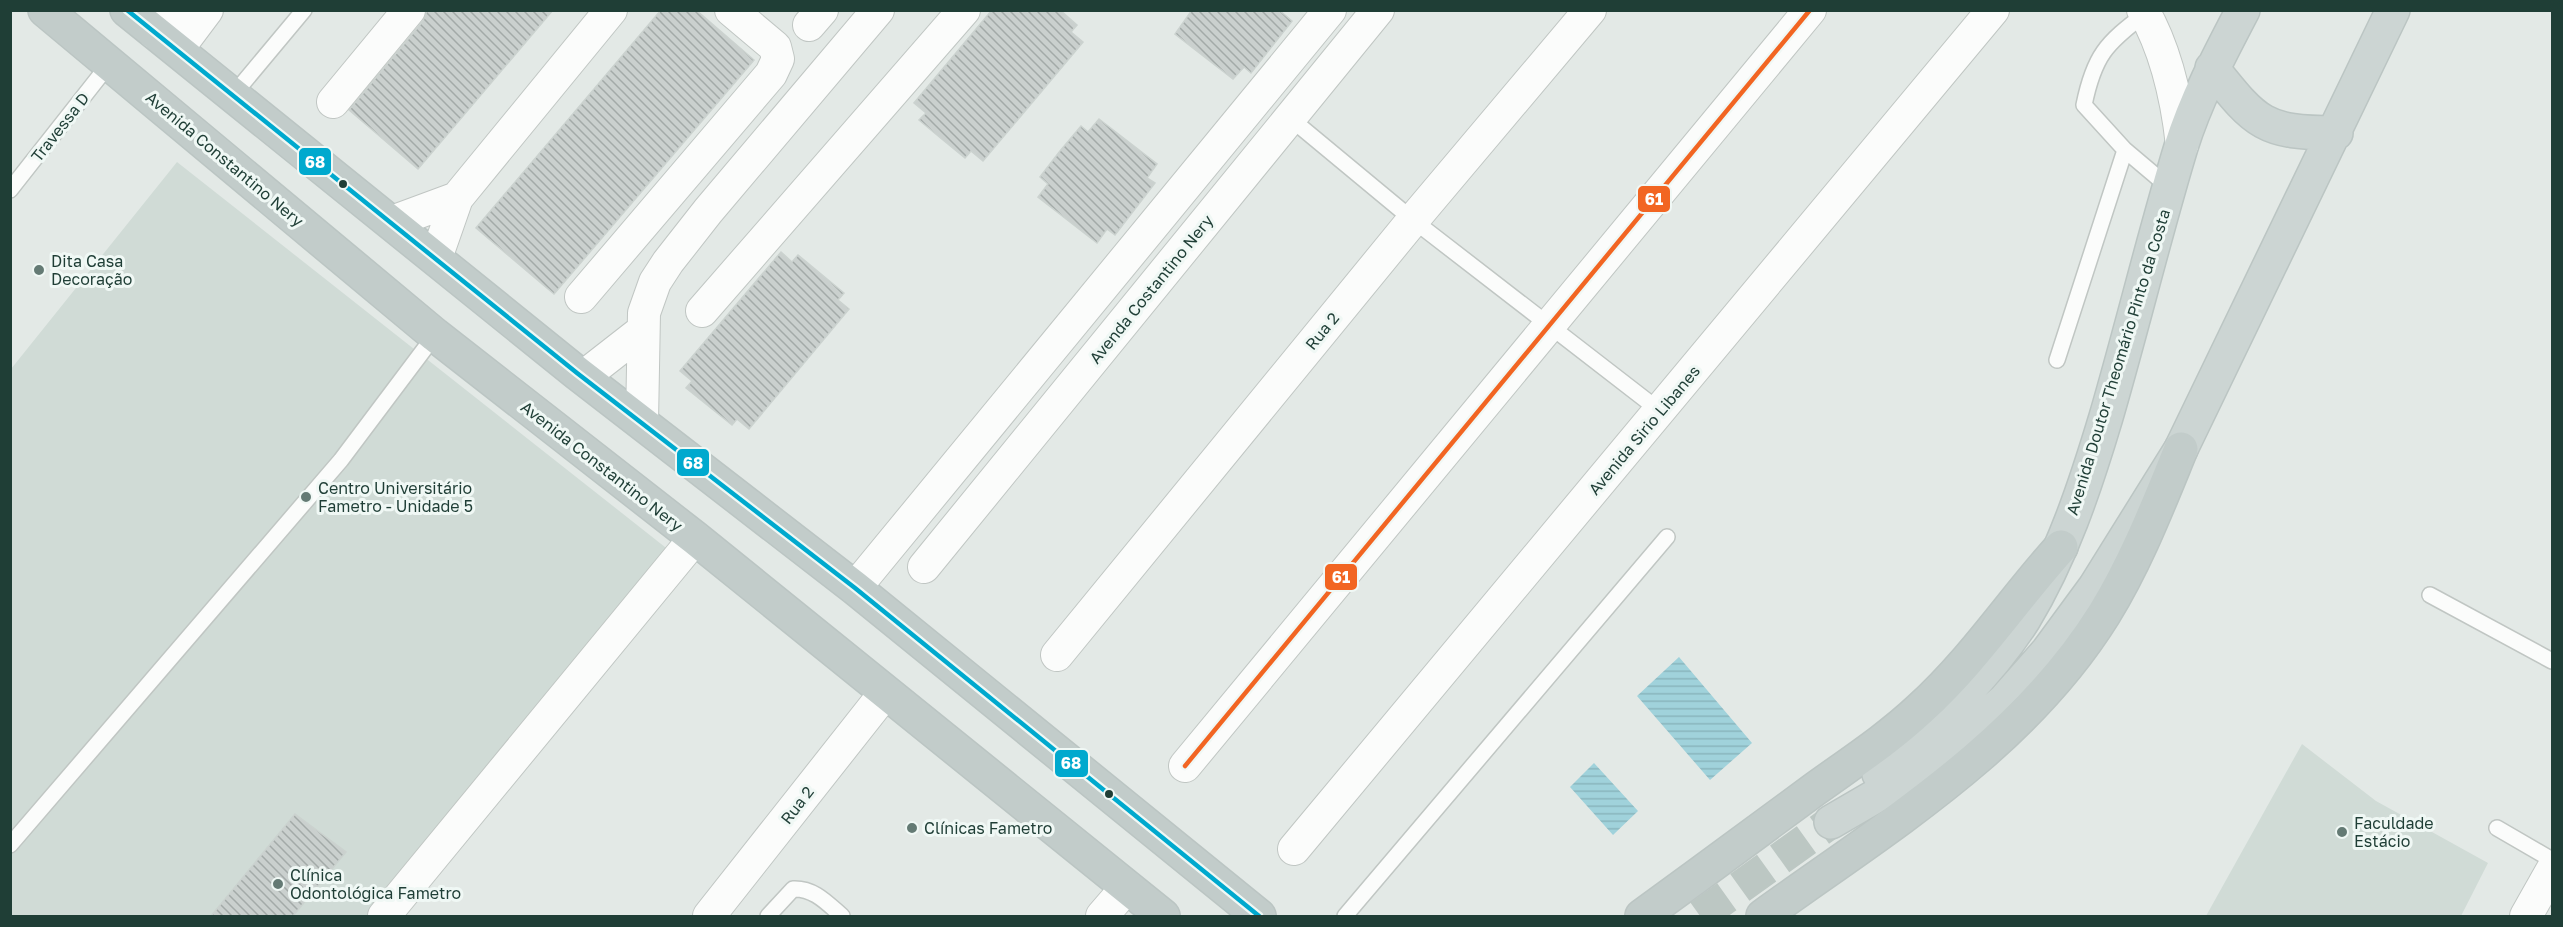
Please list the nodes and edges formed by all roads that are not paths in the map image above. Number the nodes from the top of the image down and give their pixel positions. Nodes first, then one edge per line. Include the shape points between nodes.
1 (45, 10) edge
2 (127, 10) edge
3 (207, 10) edge
4 (304, 10) edge
5 (409, 10) edge
6 (611, 10) edge
7 (731, 10) edge
8 (878, 10) edge
9 (964, 10) edge
10 (1330, 10) edge
11 (1378, 10) edge
12 (1590, 10) edge
13 (1810, 10) edge
14 (1993, 10) edge
15 (2243, 10) edge
16 (2393, 10) edge
17 (2144, 12) edge
18 (169, 31) edge
19 (110, 63) junction
20 (2212, 68) junction
21 (233, 96) junction
22 (333, 102) dead end
23 (1290, 118) junction
24 (2336, 133) junction
25 (2182, 145) junction
26 (2125, 150) junction
27 (2170, 188) junction
28 (10, 190) edge
29 (457, 198) junction
30 (1413, 220) junction
31 (392, 222) junction
32 (436, 258) junction
33 (581, 297) dead end
34 (702, 311) dead end
35 (1550, 325) junction
36 (642, 331) junction
37 (435, 335) junction
38 (2057, 360) dead end
39 (583, 376) junction
40 (1660, 411) junction
41 (642, 422) junction
42 (2181, 449) junction
43 (1667, 537) dead end
44 (695, 538) junction
45 (2061, 547) junction
46 (924, 567) dead end
47 (855, 588) junction
48 (2430, 595) dead end
49 (1057, 655) dead end
50 (2553, 661) edge
51 (885, 693) junction
52 (1185, 766) dead end
53 (2497, 828) dead end
54 (10, 845) edge
55 (1294, 849) dead end
56 (2553, 860) edge
57 (2553, 870) edge
58 (1126, 887) junction
59 (384, 916) edge
60 (709, 916) edge
61 (768, 916) edge
62 (842, 916) edge
63 (1102, 916) edge
64 (1163, 916) edge
65 (1259, 916) edge
66 (1345, 916) edge
67 (1642, 916) edge
68 (1762, 916) edge
69 (2526, 916) edge

1 - 19 highway, Avenida Constantino Nery
2 - 18 highway
3 - 18 street
4 - 21 lane
5 - 22 street
6 - 29 street
7 - 33 street via 775,47 778,59 771,74
8 - 36 street via 668,262 649,297
9 - 34 street
10 - 47 street
11 - 23 street, Avenda Costantino Nery
12 - 30 street, Rua 2
13 - 35 street
14 - 40 street, Avenida Sirio Libanes
15 - 20 main road, Avenida Doutor Theomário Pinto da Costa
16 - 24 main road, Avenida Doutor Theomário Pinto da Costa
17 - 25 street via 2178,108
17 - 26 lane via 2112,38 2091,74 2084,105
18 - 21 highway
19 - 28 lane, Travessa D
19 - 37 highway, Avenida Constantino Nery
20 - 24 main road via 2242,106 2264,123 2285,130
20 - 25 main road, Avenida Doutor Theomário Pinto da Costa
21 - 31 highway
23 - 30 lane
23 - 46 street, Avenda Costantino Nery
24 - 42 main road, Avenida Doutor Theomário Pinto da Costa
25 - 27 main road, Avenida Doutor Theomário Pinto da Costa
26 - 27 lane
26 - 38 lane
27 - 45 main road, Avenida Doutor Theomário Pinto da Costa via 2091,465
29 - 31 street
29 - 32 street
30 - 35 lane
30 - 49 street, Rua 2
31 - 32 highway
32 - 39 highway
35 - 40 lane
35 - 52 street
36 - 39 street
36 - 41 street
37 - 44 highway, Avenida Constantino Nery
37 - 54 lane via 340,460
39 - 41 highway
40 - 55 street, Avenida Sirio Libanes
41 - 47 highway
42 - 45 main road, Avenida Doutor Theomário Pinto da Costa via 2095,587 2048,651 2005,699 1905,779 1831,822 1986,670 2023,620
42 - 68 highway via 2135,558 2103,614 2065,670 2022,718 1969,766
43 - 66 lane
44 - 51 highway, Avenida Constantino Nery
44 - 59 street
45 - 67 highway via 1953,678 1920,709 1877,745
47 - 65 highway
48 - 50 lane
51 - 58 highway, Avenida Constantino Nery
51 - 60 street, Rua 2
53 - 56 lane
57 - 69 street
58 - 63 street
58 - 64 highway, Avenida Constantino Nery
61 - 62 lane via 793,889 806,889

